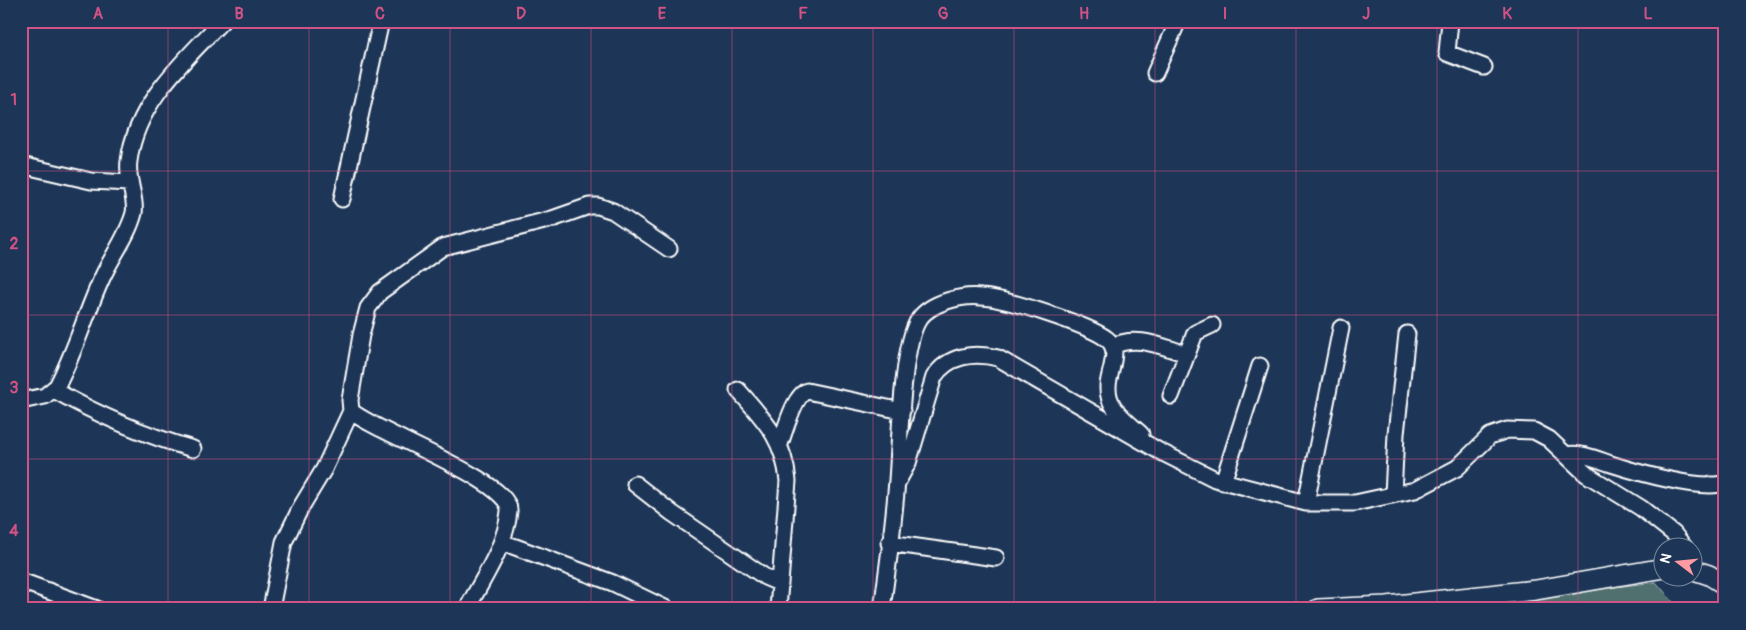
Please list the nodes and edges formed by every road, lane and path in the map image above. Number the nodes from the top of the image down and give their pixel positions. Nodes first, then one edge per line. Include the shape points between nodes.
1 (222, 21) edge
2 (382, 21) edge
3 (1178, 21) edge
4 (1450, 21) edge
5 (1484, 67) dead end
6 (1155, 73) dead end
7 (21, 165) edge
8 (129, 183) junction
9 (342, 199) dead end
10 (668, 249) dead end
11 (1212, 325) dead end
12 (1341, 328) dead end
13 (1407, 334) dead end
14 (1113, 346) junction
15 (1187, 354) junction
16 (1260, 366) dead end
17 (54, 390) junction
18 (738, 390) dead end
19 (1171, 396) dead end
20 (21, 401) edge
21 (351, 411) junction
22 (902, 411) junction
23 (780, 444) junction
24 (193, 449) dead end
25 (1159, 451) junction
26 (1566, 455) junction
27 (897, 482) junction
28 (1223, 482) junction
29 (1725, 483) edge
30 (635, 484) dead end
31 (1393, 495) junction
32 (1306, 503) junction
33 (1677, 538) edge
34 (502, 542) junction
35 (890, 543) junction
36 (996, 558) dead end
37 (1654, 570) edge
38 (1704, 571) edge
39 (1723, 579) edge
40 (21, 581) edge
41 (779, 583) junction
42 (97, 609) edge
43 (271, 609) edge
44 (467, 609) edge
45 (667, 609) edge
46 (778, 609) edge
47 (882, 609) edge
48 (1318, 609) edge

1 - 8 street via 180,63 147,109 130,153
2 - 9 street
3 - 6 street
4 - 5 street via 1447,53
7 - 8 street via 91,181
8 - 17 street via 135,204 131,222 102,277
10 - 21 street via 613,211 598,206 442,247 380,292 368,308 350,400
11 - 15 street via 1195,333
12 - 32 street
13 - 31 street
14 - 15 street via 1125,340 1138,340
14 - 22 street via 1106,338 1087,329 998,298 956,298 923,315 916,326 908,355
14 - 25 street via 1108,400
15 - 19 street
16 - 28 street
17 - 20 street via 45,396
17 - 24 street via 117,422
18 - 23 street
21 - 34 street via 390,435 464,470 504,496 510,510
21 - 43 street via 284,542
22 - 23 street via 802,392
22 - 27 street
23 - 41 street via 788,481
25 - 27 street via 998,358 978,354 952,360 934,377 908,463
25 - 28 street
26 - 29 street via 1580,454 1694,484 1712,486
26 - 31 street via 1549,439 1534,431 1507,430 1490,436 1452,471 1414,490
26 - 33 street via 1586,474 1641,508
27 - 35 street
28 - 32 street
30 - 41 street via 765,577
31 - 32 street via 1355,503
34 - 44 street
34 - 45 street via 614,583
35 - 36 street
35 - 47 street
37 - 48 street via 1536,590 1387,606
38 - 39 street
40 - 42 street
41 - 46 street

